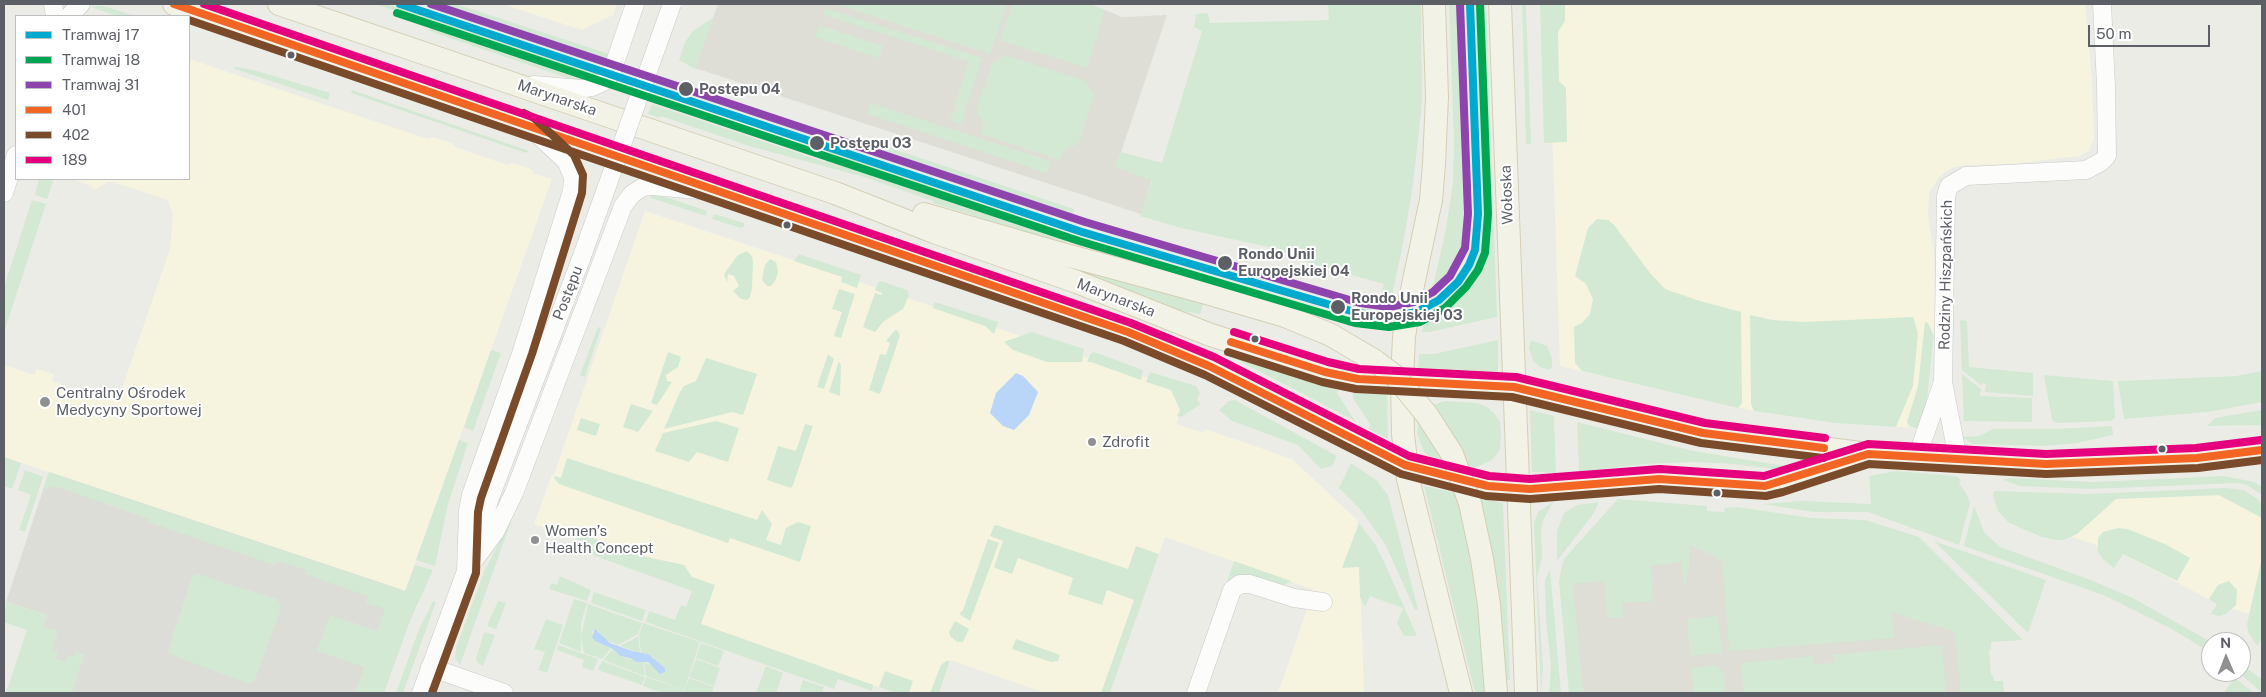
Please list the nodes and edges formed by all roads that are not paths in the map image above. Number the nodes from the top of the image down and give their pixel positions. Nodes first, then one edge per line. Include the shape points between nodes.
1 (80, 4) edge
2 (174, 4) edge
3 (279, 4) edge
4 (636, 4) edge
5 (673, 4) edge
6 (683, 4) edge
7 (1434, 4) edge
8 (1500, 4) edge
9 (2102, 4) edge
10 (70, 15) edge
11 (514, 84) junction
12 (527, 125) junction
13 (15, 158) edge
14 (722, 192) junction
15 (835, 193) junction
16 (4, 194) edge
17 (1402, 380) junction
18 (1943, 382) junction
19 (1514, 387) junction
20 (2262, 450) edge
21 (1868, 454) junction
22 (1917, 457) junction
23 (1958, 459) junction
24 (1405, 465) junction
25 (1518, 489) junction
26 (466, 571) junction
27 (1324, 602) dead end
28 (430, 667) junction
29 (421, 693) edge
30 (504, 693) edge
31 (1196, 693) edge
32 (1461, 693) edge
33 (1496, 693) edge
34 (1526, 693) edge

1 - 10 street
2 - 12 main road, Marynarska
3 - 11 main road, Marynarska
4 - 11 street via 611,74 603,82 581,89
5 - 6 street
5 - 26 street, Postępu, bridge via 491,495
7 - 17 main road via 1437,97 1431,200 1406,317
8 - 19 main road, Wołoska
9 - 18 street, Rodziny Hiszpańskich via 2107,156 2086,170 1966,176 1949,186 1944,209
11 - 15 main road, Marynarska
12 - 14 main road, Marynarska
12 - 26 street via 566,161 572,177 572,191 522,351 471,495
13 - 16 street
14 - 24 main road, Marynarska via 1169,348
14 - 26 street via 647,186 625,201 514,493 494,532
15 - 17 main road, Marynarska via 1266,354 1338,375
15 - 33 main road, Marynarska, bridge via 901,208 1285,316 1344,342 1395,376 1428,416 1452,454 1470,502 1489,605
17 - 19 main road, Marynarska
17 - 24 main road
18 - 22 street, Rodziny Hiszpańskich
18 - 23 street, Rodziny Hiszpańskich
19 - 21 main road, Marynarska via 1703,433
19 - 25 main road, Wołoska
20 - 23 main road, Marynarska via 2197,458 2107,463 2046,464
21 - 22 main road, Marynarska
21 - 25 main road, Marynarska via 1765,486 1659,479
22 - 23 main road, Marynarska
24 - 25 main road, Marynarska via 1488,486
24 - 32 main road
25 - 34 main road, Wołoska
26 - 28 street, Postępu
27 - 31 street via 1240,584 1232,590
28 - 29 street, Postępu
28 - 30 street

